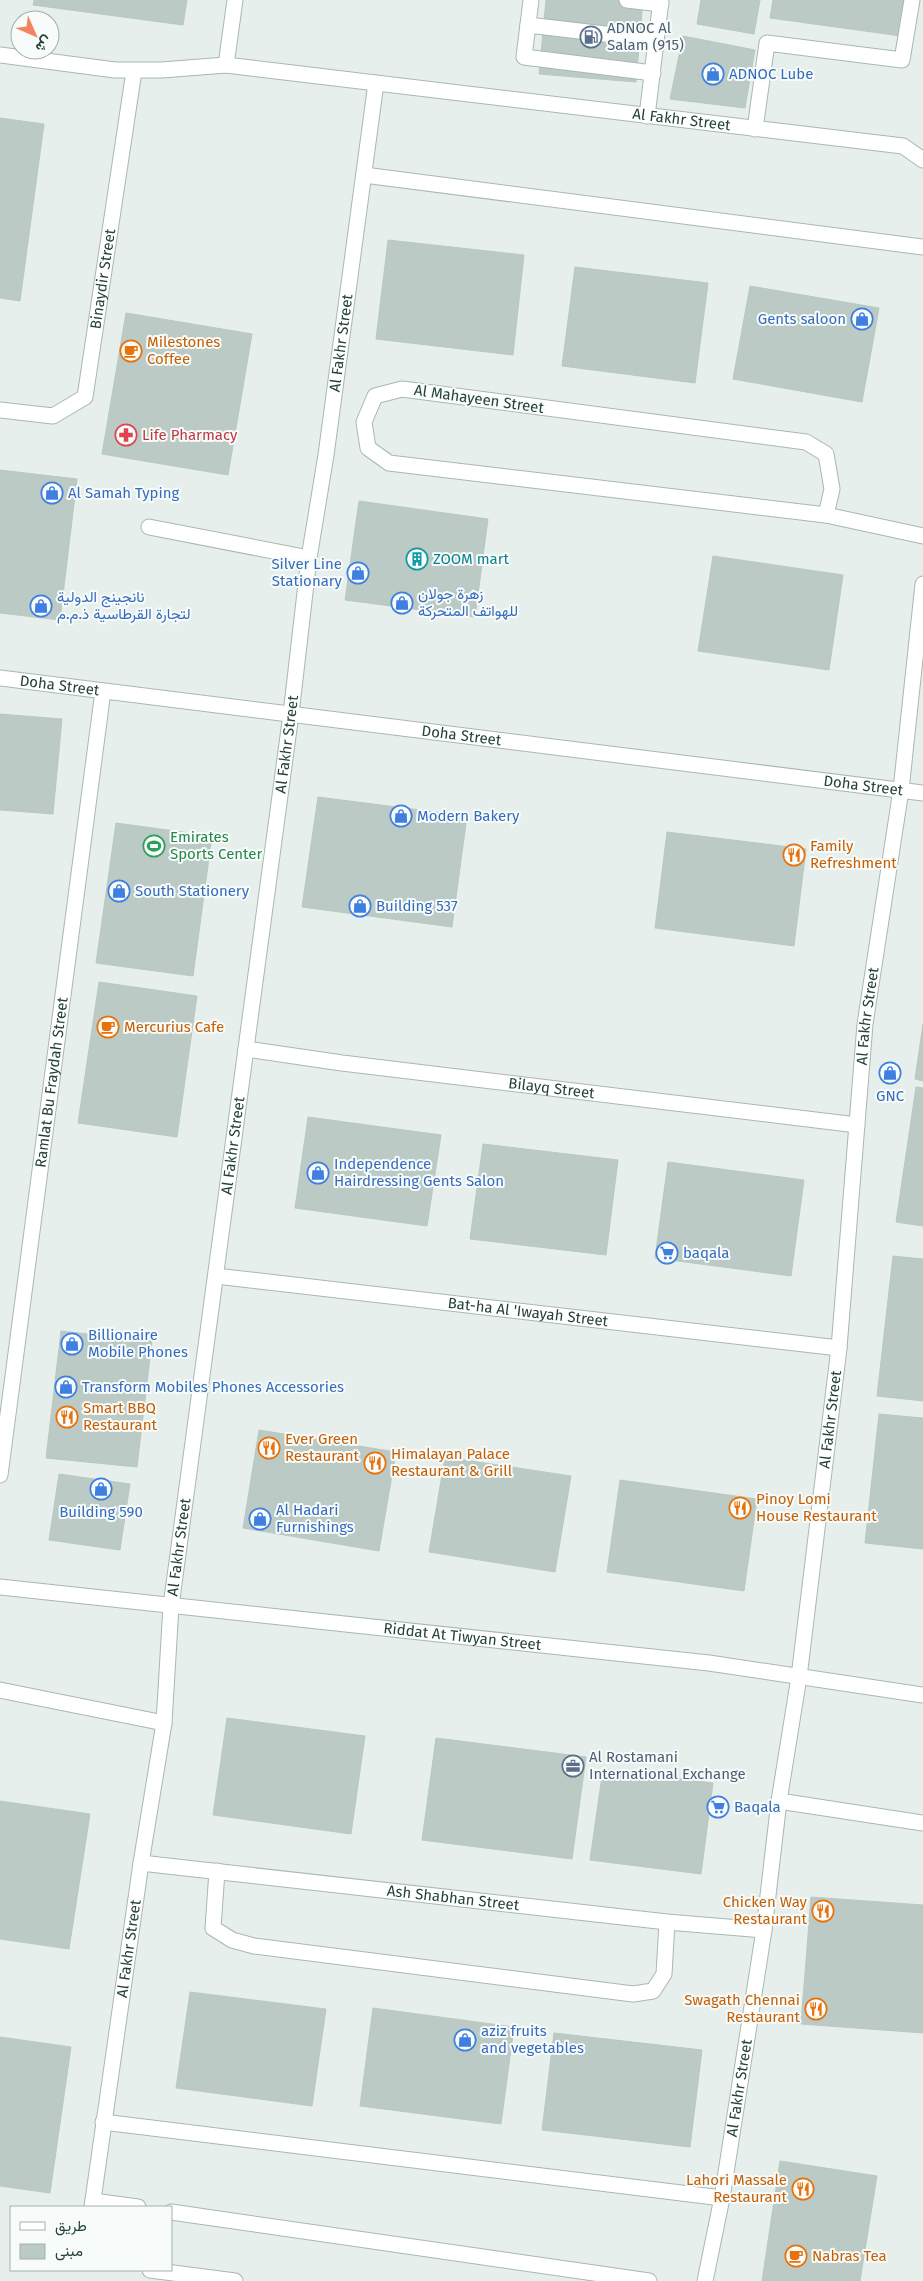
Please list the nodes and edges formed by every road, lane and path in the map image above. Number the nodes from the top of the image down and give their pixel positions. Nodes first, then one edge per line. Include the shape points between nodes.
1 (235, 0) edge
2 (531, 0) edge
3 (627, 0) edge
4 (912, 0) edge
5 (661, 2) edge
6 (528, 25) junction
7 (656, 40) junction
8 (0, 55) edge
9 (226, 65) junction
10 (134, 71) junction
11 (652, 73) junction
12 (376, 83) junction
13 (646, 116) junction
14 (755, 129) junction
15 (923, 160) edge
16 (364, 175) junction
17 (923, 247) edge
18 (0, 410) edge
19 (826, 516) junction
20 (148, 527) dead end
21 (923, 536) edge
22 (309, 558) junction
23 (923, 584) edge
24 (919, 656) edge
25 (0, 678) edge
26 (103, 690) junction
27 (291, 714) junction
28 (900, 790) junction
29 (923, 793) edge
30 (246, 1048) junction
31 (857, 1125) junction
32 (216, 1276) junction
33 (839, 1348) junction
34 (0, 1475) edge
35 (0, 1587) edge
36 (171, 1606) junction
37 (798, 1677) junction
38 (0, 1690) edge
39 (923, 1695) edge
40 (164, 1723) junction
41 (779, 1801) junction
42 (923, 1823) edge
43 (141, 1863) junction
44 (217, 1871) junction
45 (667, 1922) junction
46 (764, 1930) junction
47 (103, 2122) junction
48 (722, 2198) junction
49 (92, 2204) edge
50 (123, 2206) edge
51 (172, 2212) edge
52 (158, 2271) edge
53 (235, 2281) edge
54 (649, 2281) edge
55 (705, 2281) edge

1 - 9 street
2 - 6 street
3 - 5 street
4 - 14 street via 902,60 767,44
5 - 7 street
6 - 7 street
6 - 11 street via 524,57
7 - 11 street
8 - 10 street, Al Fakhr Street
9 - 10 street, Al Fakhr Street
9 - 12 street, Al Fakhr Street
10 - 18 street, Binaydir Street via 85,397 53,416
11 - 13 street
12 - 13 street, Al Fakhr Street
12 - 16 street, Al Fakhr Street
13 - 14 street, Al Fakhr Street
14 - 15 street, Al Fakhr Street via 903,146
16 - 17 street
16 - 22 street, Al Fakhr Street
19 - 19 street, Al Mahayeen Street via 832,489 826,454 806,442 402,389 375,396 364,422 368,448 390,463
19 - 21 street, Al Mahayeen Street
20 - 22 street
22 - 27 street, Al Fakhr Street
23 - 24 street, Al Fakhr Street
24 - 28 street, Al Fakhr Street
25 - 26 street, Doha Street
26 - 27 street, Doha Street
26 - 34 street, Ramlat Bu Fraydah Street
27 - 28 street, Doha Street
27 - 30 street, Al Fakhr Street
28 - 29 street, Doha Street
28 - 31 street, Al Fakhr Street via 865,1024
30 - 31 street, Bilayq Street via 342,1064
30 - 32 street, Al Fakhr Street
31 - 33 street, Al Fakhr Street
32 - 33 street, Bat-ha Al 'Iwayah Street
32 - 36 street, Al Fakhr Street
33 - 37 street, Al Fakhr Street
35 - 36 street, Riddat At Tiwyan Street
36 - 37 street, Riddat At Tiwyan Street via 708,1663
36 - 40 street, Al Fakhr Street
37 - 39 street, Riddat At Tiwyan Street
37 - 41 street, Al Fakhr Street
38 - 40 street
40 - 43 street, Al Fakhr Street
41 - 42 street
41 - 46 street, Al Fakhr Street
43 - 44 street, Ash Shabhan Street
43 - 47 street, Al Fakhr Street
44 - 45 street, Ash Shabhan Street
44 - 45 street via 213,1928 232,1940 254,1946 633,1994 652,1991 664,1974
45 - 46 street, Ash Shabhan Street
46 - 48 street, Al Fakhr Street
47 - 48 street
47 - 49 street, Al Fakhr Street
48 - 55 street, Al Fakhr Street
49 - 50 street
51 - 54 street
52 - 53 street

